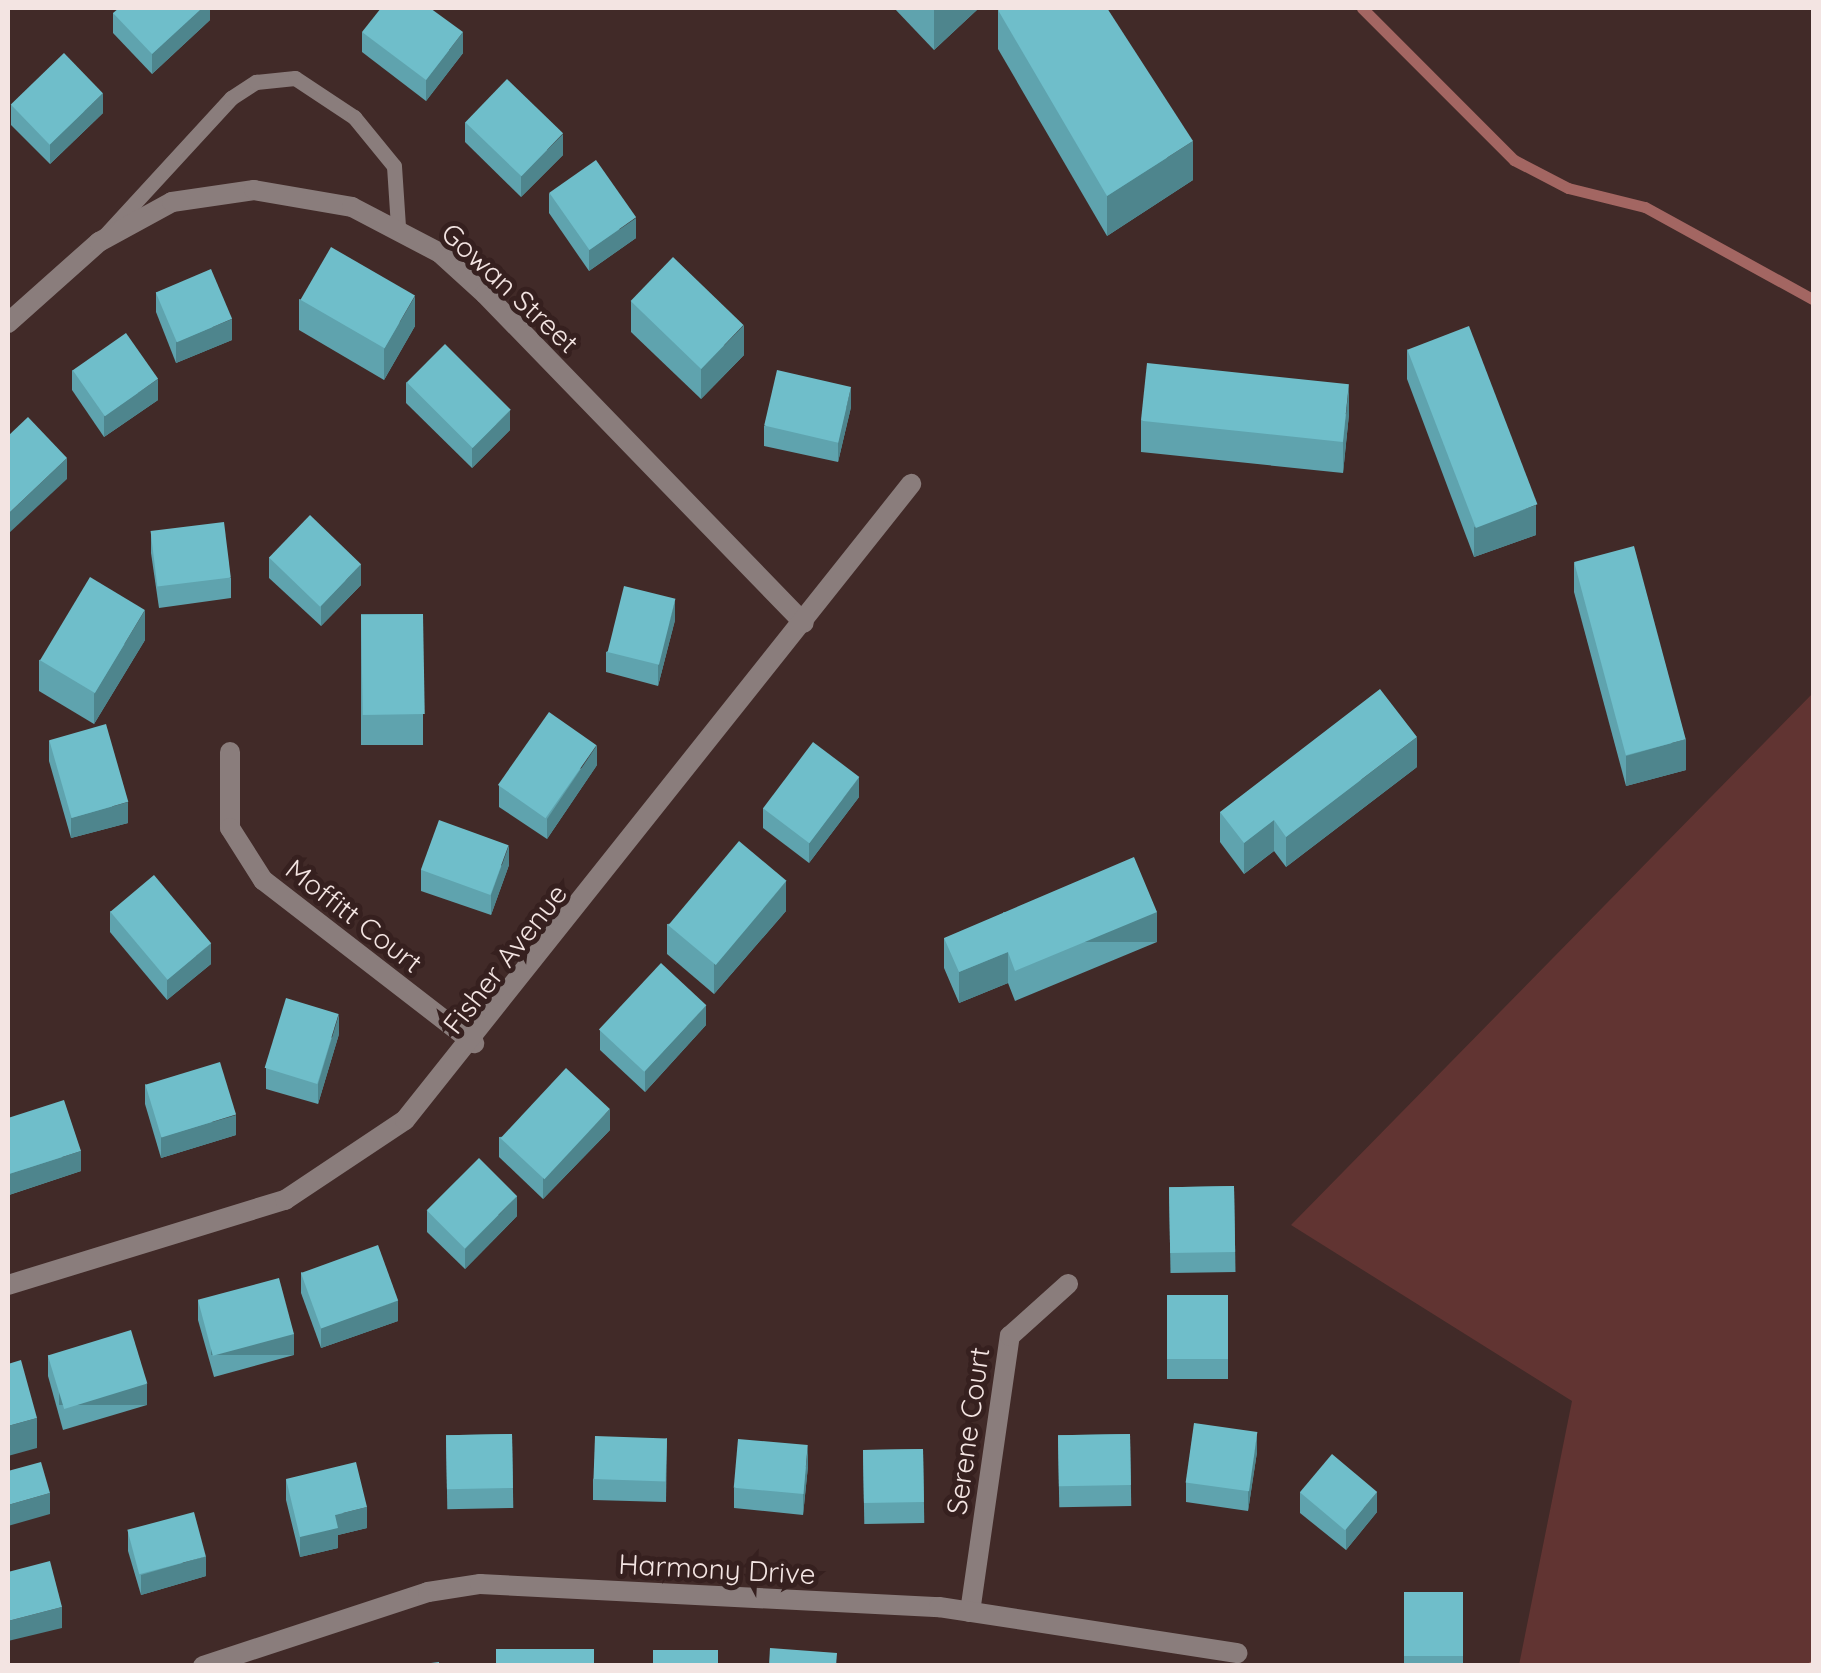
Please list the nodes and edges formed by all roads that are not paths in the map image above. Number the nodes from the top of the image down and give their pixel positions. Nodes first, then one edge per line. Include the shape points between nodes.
1 (398, 227) junction
2 (99, 242) junction
3 (8, 324) edge
4 (911, 484) dead end
5 (804, 624) junction
6 (230, 752) dead end
7 (474, 1043) junction
8 (1068, 1284) dead end
9 (8, 1286) edge
10 (970, 1612) junction
11 (1237, 1653) dead end
12 (203, 1666) edge

1 - 2 street, Gowan Street via 304,194 226,191 172,202
1 - 2 lane via 394,166 354,117 295,78 256,82 230,98
1 - 5 street, Gowan Street via 485,294
2 - 3 street, Gowan Street
4 - 5 street, Fisher Avenue
5 - 7 street, Fisher Avenue
6 - 7 street, Moffitt Court via 230,828 263,880
7 - 9 street, Fisher Avenue via 405,1120 285,1200
8 - 10 street, Serene Court via 1010,1336
10 - 11 street, Harmony Drive
10 - 12 street, Harmony Drive via 480,1584 428,1592

